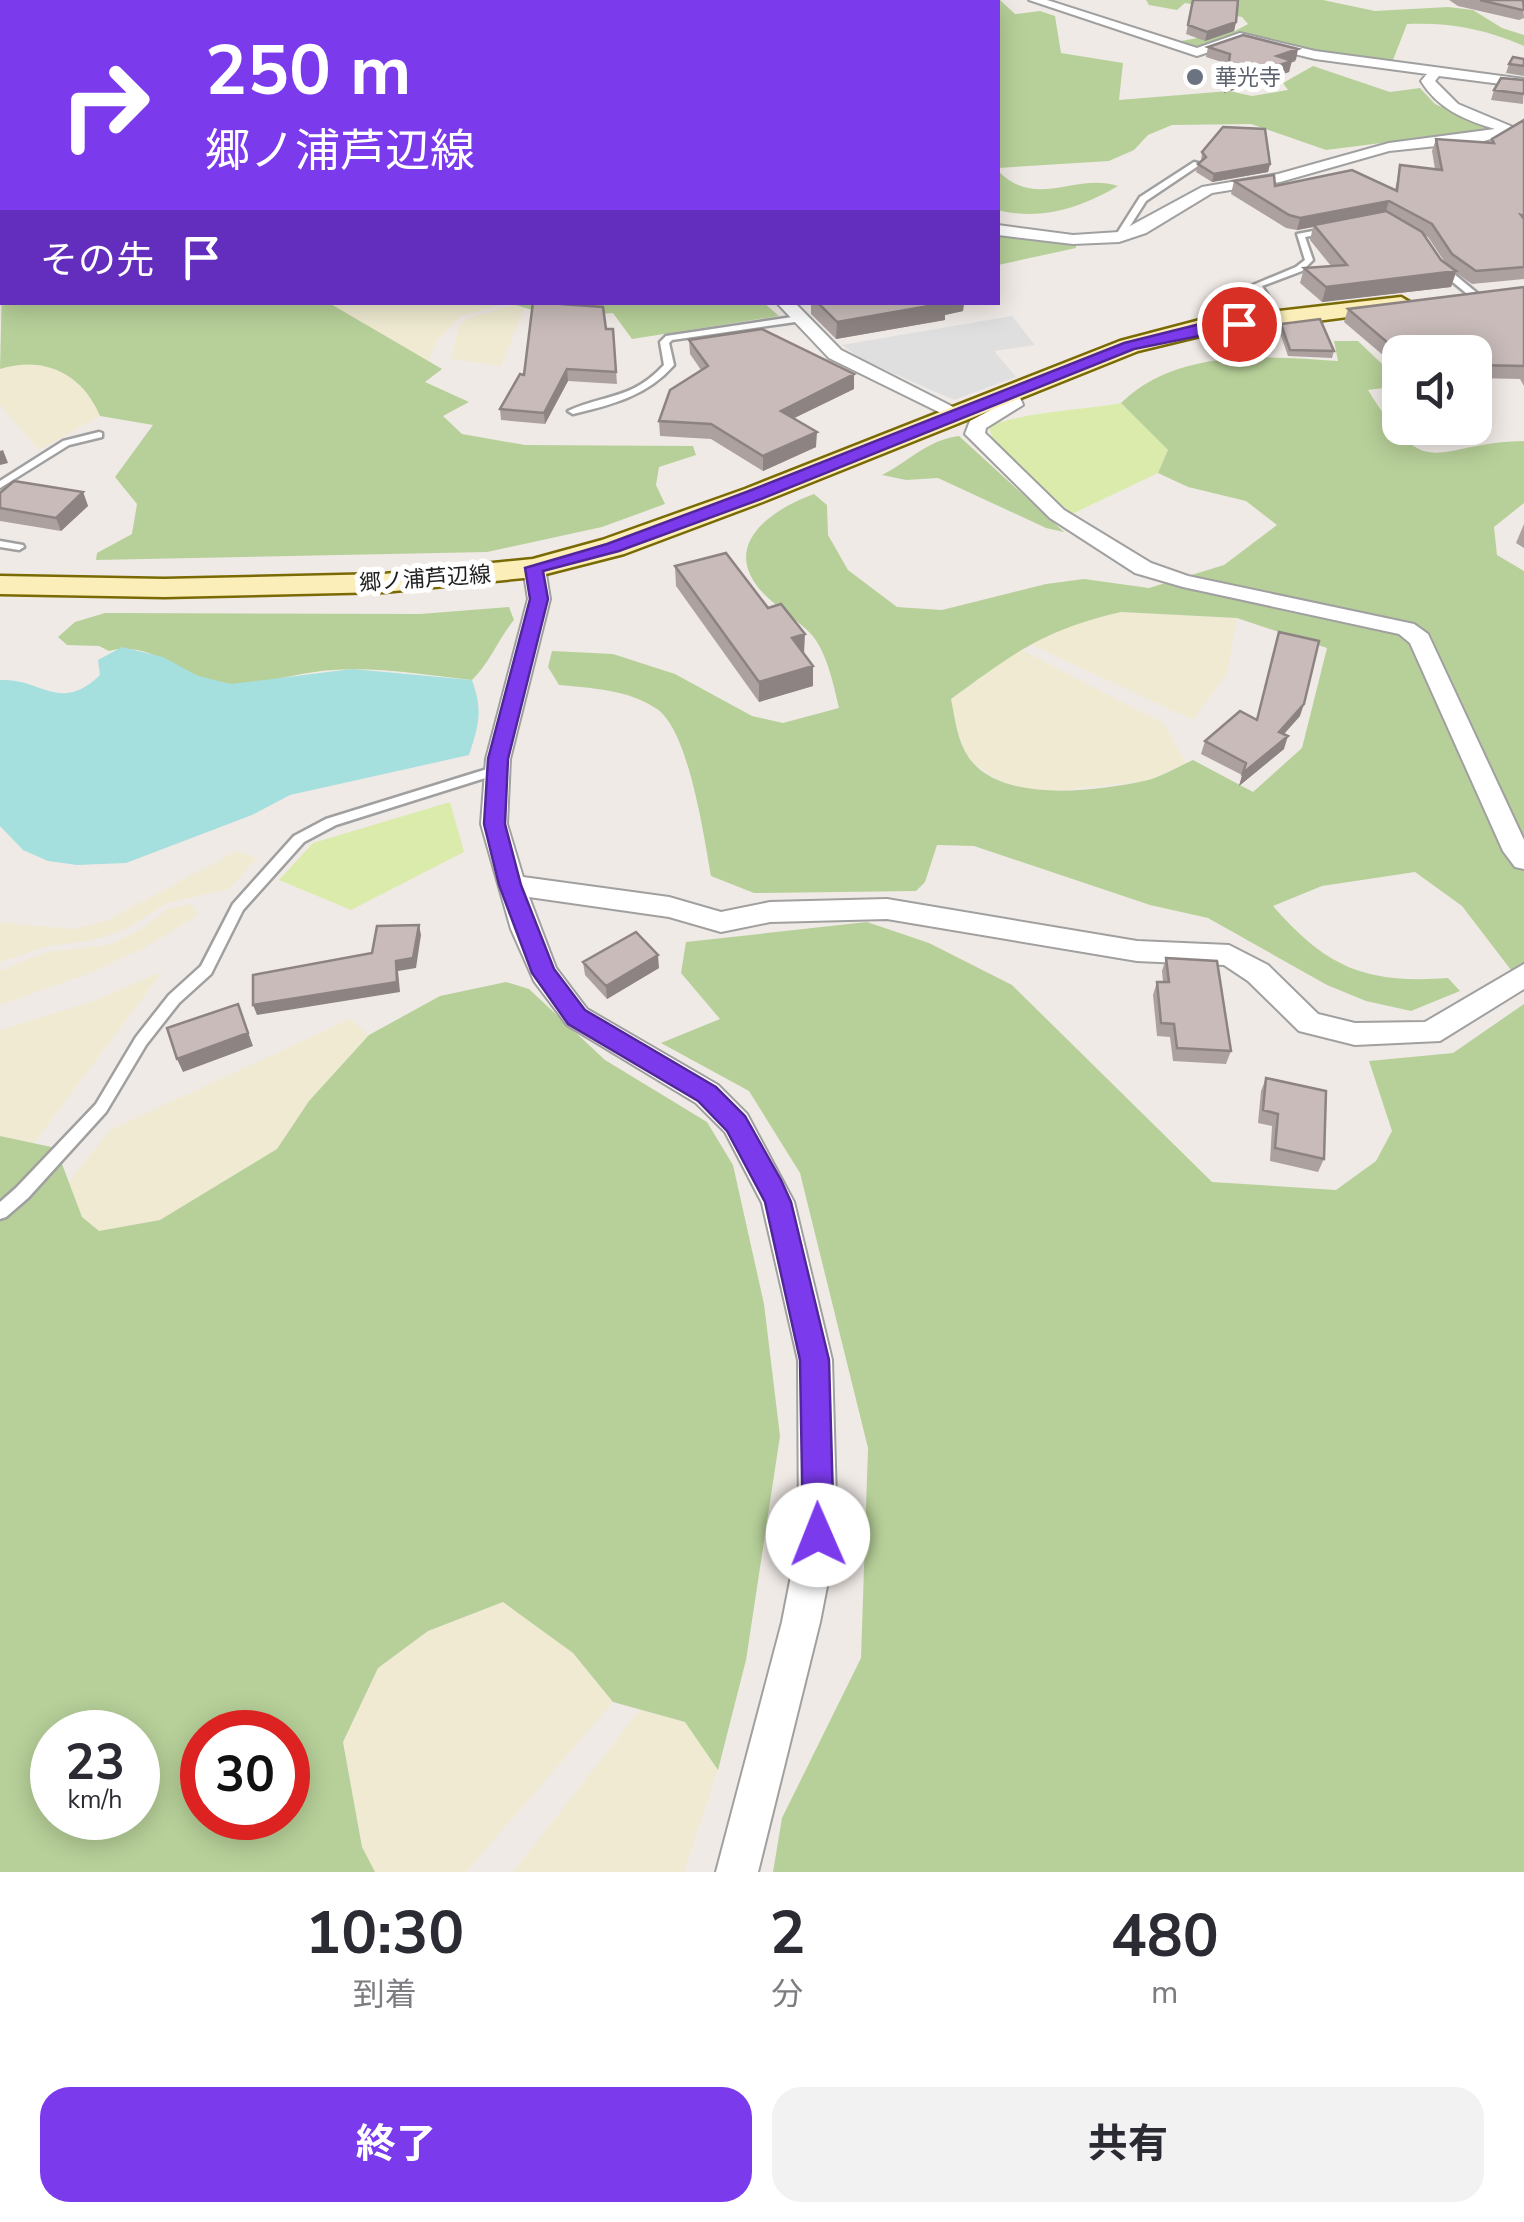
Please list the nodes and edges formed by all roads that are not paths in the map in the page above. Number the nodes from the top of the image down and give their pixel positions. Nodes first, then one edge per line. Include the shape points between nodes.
1 (1035, 0) edge
2 (1436, 70) junction
3 (1524, 83) edge
4 (1517, 131) edge
5 (1197, 164) edge
6 (1333, 229) edge
7 (1000, 230) edge
8 (1118, 238) junction
9 (1432, 256) edge
10 (1507, 291) edge
11 (1474, 295) junction
12 (787, 305) edge
13 (799, 319) junction
14 (1278, 319) junction
15 (1010, 394) junction
16 (573, 411) dead end
17 (958, 414) junction
18 (99, 436) dead end
19 (0, 486) edge
20 (0, 544) edge
21 (20, 547) dead end
22 (534, 568) junction
23 (0, 584) edge
24 (497, 770) junction
25 (1524, 860) edge
26 (510, 885) junction
27 (1524, 974) edge
28 (0, 1212) edge
29 (737, 1872) edge

1 - 2 street via 1197,52 1240,38
2 - 3 street
2 - 4 street via 1428,81 1435,96
4 - 8 street via 1406,144 1197,193
5 - 8 lane via 1144,199
6 - 14 lane via 1300,236 1309,260 1257,285
7 - 8 street via 1080,241
9 - 11 lane
10 - 11 main road, 郷ノ浦芦辺線
11 - 14 main road, 郷ノ浦芦辺線
12 - 13 street
13 - 16 lane via 669,338 668,365 659,378 629,395
13 - 17 street via 835,354
14 - 15 main road, 郷ノ浦芦辺線 via 1200,328 1129,346
15 - 17 main road, 郷ノ浦芦辺線
15 - 25 street via 1014,405 977,425 975,434 1057,514 1143,568 1406,628 1420,640
17 - 22 main road, 郷ノ浦芦辺線 via 613,548
18 - 19 lane via 66,443
20 - 21 lane
22 - 23 main road, 郷ノ浦芦辺線 via 384,582
22 - 24 street via 539,599
24 - 26 street via 494,824
24 - 28 lane via 299,838 238,907 206,970 141,1041 101,1108
26 - 27 street via 670,907 721,922 770,912 887,909 1136,951 1229,955 1309,1022 1355,1034 1430,1033
26 - 29 street via 544,973 576,1017 707,1094 736,1123 778,1202 815,1360 818,1535

